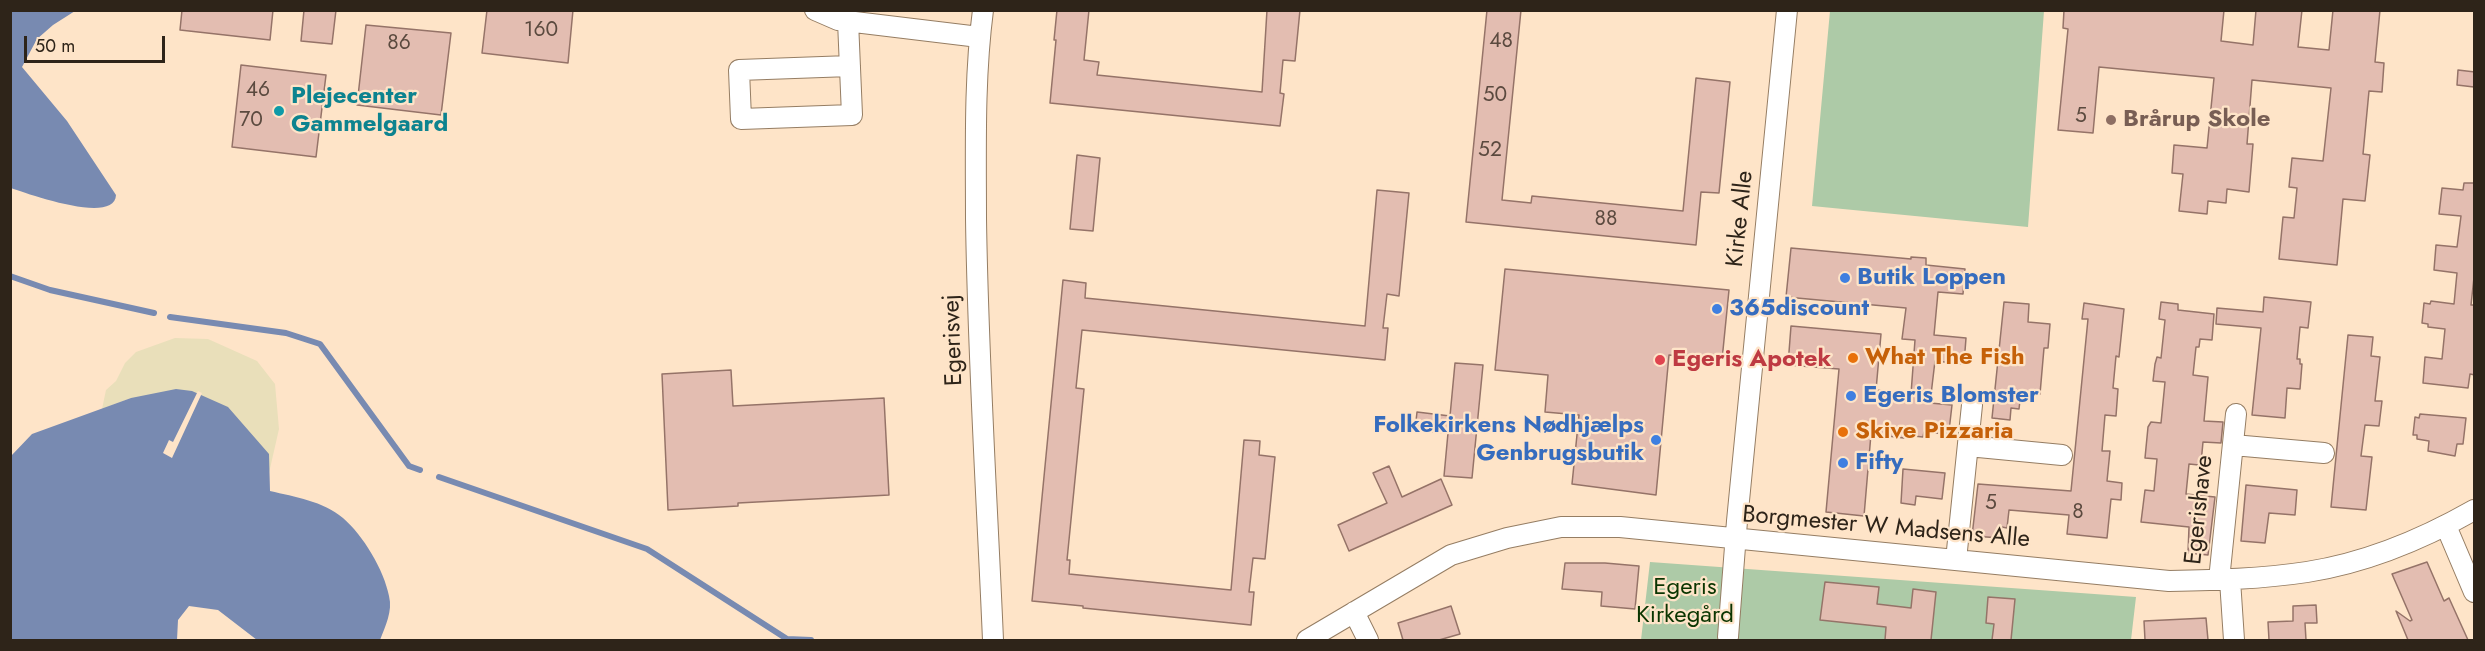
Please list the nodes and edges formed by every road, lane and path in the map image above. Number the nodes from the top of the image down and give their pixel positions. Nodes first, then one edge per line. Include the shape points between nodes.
1 (815, 10) edge
2 (983, 10) edge
3 (1787, 10) edge
4 (848, 21) junction
5 (979, 37) junction
6 (850, 66) junction
7 (1972, 405) dead end
8 (2236, 414) dead end
9 (2233, 445) junction
10 (1968, 446) junction
11 (2324, 453) dead end
12 (2062, 455) dead end
13 (2475, 510) edge
14 (2446, 526) junction
15 (1735, 540) junction
16 (1956, 560) junction
17 (2224, 580) junction
18 (2475, 592) edge
19 (1354, 612) junction
20 (1728, 637) dead end
21 (991, 639) edge
22 (1307, 640) edge
23 (1368, 640) edge
24 (2234, 640) edge

1 - 4 street
2 - 5 street, Egerisvej
3 - 15 street, Kirke Alle
4 - 5 street
4 - 6 street
5 - 21 street, Egerisvej via 975,151 977,266
6 - 6 street via 739,70 741,119 852,115
7 - 10 street
8 - 9 street, Egerishave
9 - 11 street, Egerishave
9 - 17 street, Egerishave
10 - 12 street
10 - 16 street
13 - 14 street, Borgmester W Madsens Alle
14 - 17 street, Borgmester W Madsens Alle via 2373,556 2307,572
14 - 18 street
15 - 16 street, Borgmester W Madsens Alle
15 - 19 street, Borgmester W Madsens Alle via 1620,527 1561,527 1451,555
15 - 20 street, Kirke Alle
16 - 17 street, Borgmester W Madsens Alle via 2169,581
17 - 24 street, Egerishave
19 - 22 street, Borgmester W Madsens Alle
19 - 23 street

